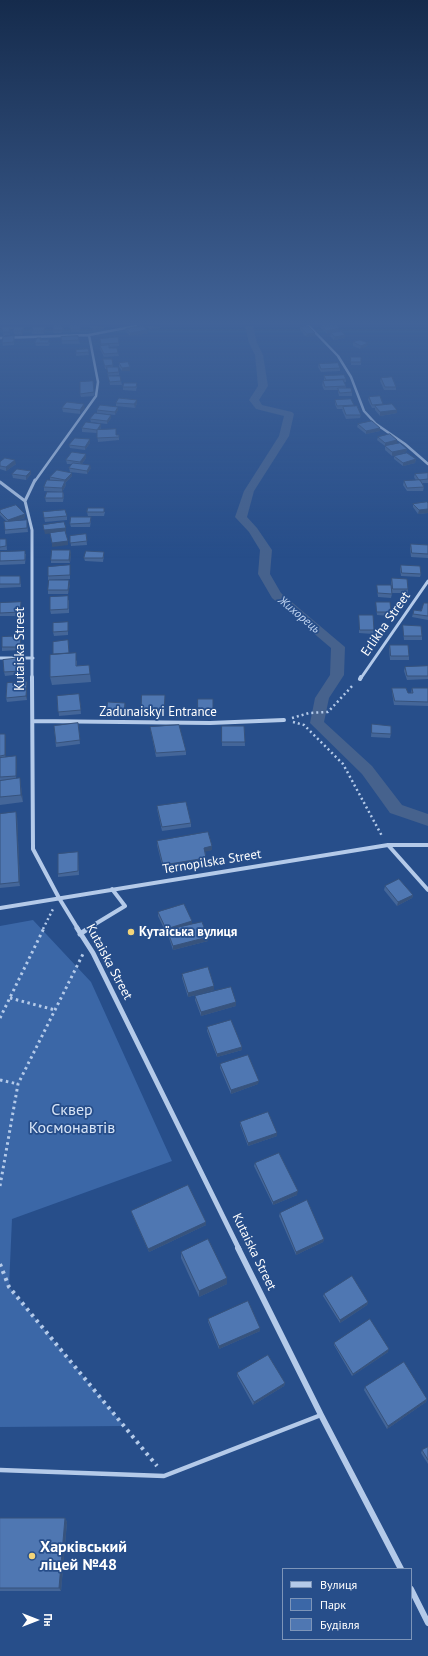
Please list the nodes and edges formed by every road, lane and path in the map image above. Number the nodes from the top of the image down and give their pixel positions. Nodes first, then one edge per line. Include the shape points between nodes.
1 (91, 403) edge
2 (361, 403) edge
3 (428, 464) edge
4 (0, 482) edge
5 (25, 501) junction
6 (428, 581) edge
7 (0, 658) edge
8 (33, 658) junction
9 (360, 679) joint
10 (284, 720) junction
11 (33, 721) junction
12 (388, 845) junction
13 (428, 846) edge
14 (112, 889) junction
15 (428, 890) edge
16 (59, 898) junction
17 (0, 908) edge
18 (88, 945) junction
19 (10, 998) junction
20 (55, 1010) junction
21 (0, 1018) edge
22 (0, 1080) edge
23 (18, 1084) junction
24 (0, 1186) edge
25 (0, 1264) edge
26 (321, 1415) junction
27 (0, 1470) edge
28 (164, 1476) junction
29 (400, 1568) edge
30 (412, 1591) edge
31 (428, 1624) edge

1 - 5 street via 36,479
2 - 3 street via 364,411 376,424
4 - 5 street
5 - 8 street, Kutaiska Street via 32,530
6 - 9 street, Erlikha Street
7 - 8 street
8 - 11 street, Kutaiska Street
9 - 10 path via 328,712
10 - 11 street, Zadunaiskyi Entrance via 210,723
10 - 12 path via 304,725 343,764 378,832
11 - 16 street, Kutaiska Street via 33,849
12 - 13 street, Ternopilska Street
12 - 14 street, Ternopilska Street
12 - 15 street
14 - 16 street, Ternopilska Street
14 - 18 street via 125,906 80,933
16 - 17 street, Ternopilska Street
16 - 18 street, Kutaiska Street
16 - 19 path
18 - 20 path
18 - 26 street, Kutaiska Street
19 - 20 path
19 - 21 path
20 - 23 path
22 - 23 path
23 - 24 path
25 - 28 path via 9,1287
26 - 28 lane
26 - 29 street, Kutaiska Street
27 - 28 lane
30 - 31 street

